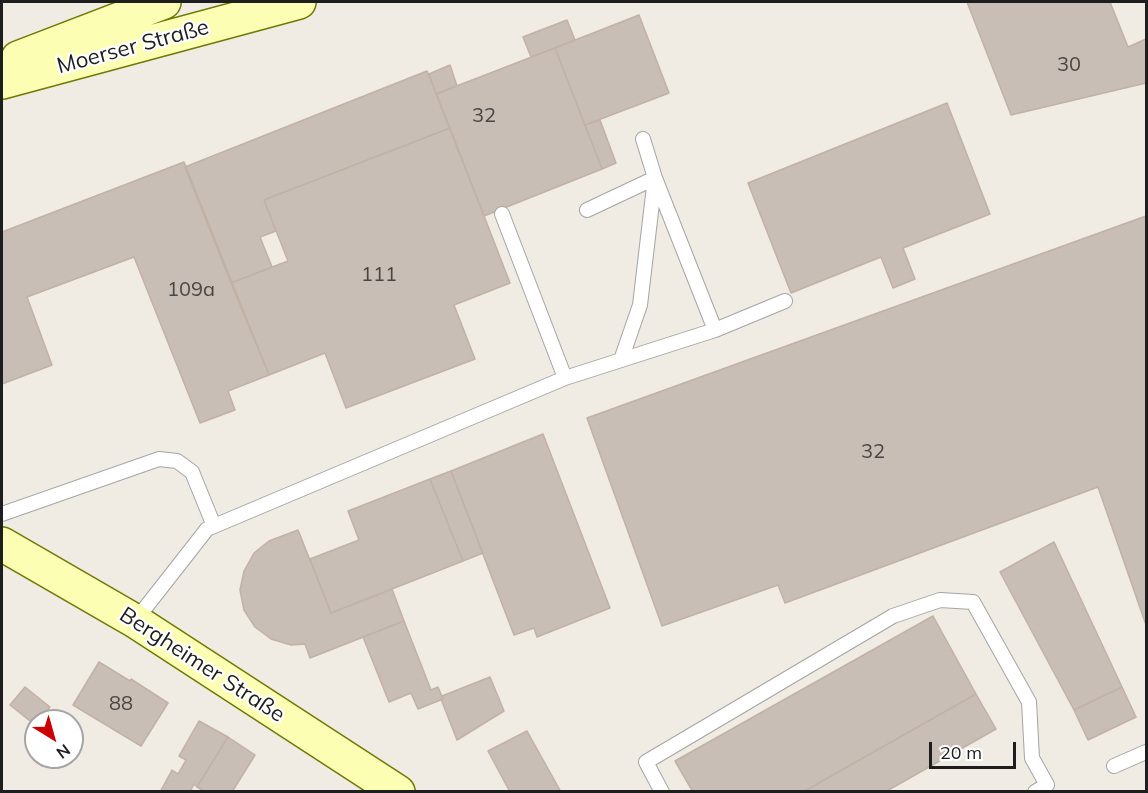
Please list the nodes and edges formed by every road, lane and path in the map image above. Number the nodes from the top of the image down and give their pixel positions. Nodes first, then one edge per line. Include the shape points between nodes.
1 (164, 2) edge
2 (299, 2) edge
3 (2, 65) edge
4 (2, 82) edge
5 (643, 139) dead end
6 (655, 178) junction
7 (587, 210) dead end
8 (502, 214) dead end
9 (785, 301) dead end
10 (715, 330) junction
11 (621, 360) junction
12 (565, 378) junction
13 (2, 514) edge
14 (214, 526) junction
15 (2, 544) edge
16 (135, 621) junction
17 (1146, 752) edge
18 (1114, 766) dead end
19 (1044, 789) edge
20 (398, 792) edge
21 (662, 792) edge

1 - 3 main road, Moerser Straße
2 - 4 main road, Moerser Straße
5 - 6 lane
6 - 7 lane
6 - 10 lane
6 - 11 lane via 640,305
8 - 12 lane
9 - 10 lane
10 - 11 lane
11 - 12 lane
12 - 14 lane
13 - 14 lane via 159,459 177,460 192,472
14 - 16 lane
15 - 16 main road, Bergheimer Straße
16 - 20 main road, Bergheimer Straße
17 - 18 lane
19 - 21 lane via 1032,758 1029,702 973,602 940,600 893,616 646,762

